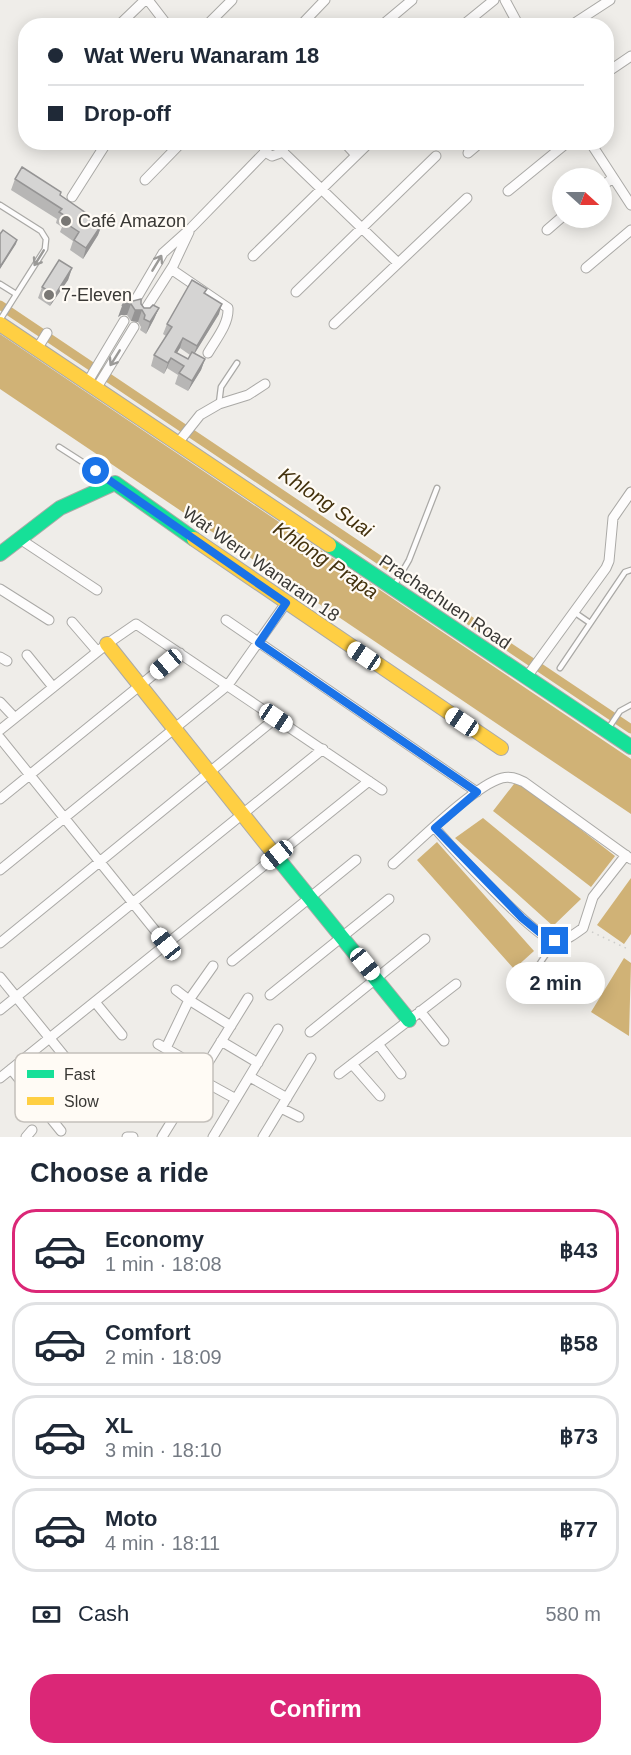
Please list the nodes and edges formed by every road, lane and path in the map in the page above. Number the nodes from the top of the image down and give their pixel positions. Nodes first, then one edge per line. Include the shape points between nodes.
1 (147, 0) edge
2 (232, 0) edge
3 (325, 0) edge
4 (412, 0) edge
5 (494, 0) edge
6 (505, 0) edge
7 (610, 0) edge
8 (127, 18) edge
9 (162, 18) edge
10 (214, 18) edge
11 (308, 18) edge
12 (391, 18) edge
13 (472, 18) edge
14 (515, 18) edge
15 (582, 18) edge
16 (631, 56) edge
17 (614, 68) edge
18 (102, 150) edge
19 (174, 150) edge
20 (261, 150) edge
21 (268, 150) edge
22 (281, 150) edge
23 (287, 150) edge
24 (351, 150) edge
25 (361, 150) edge
26 (472, 150) edge
27 (558, 150) edge
28 (595, 150) edge
29 (468, 153) dead end
30 (356, 155) junction
31 (436, 156) dead end
32 (606, 168) edge
33 (612, 178) edge
34 (145, 180) dead end
35 (321, 189) junction
36 (508, 191) dead end
37 (72, 197) dead end
38 (467, 198) dead end
39 (0, 205) edge
40 (631, 205) edge
41 (552, 226) edge
42 (192, 227) junction
43 (361, 228) junction
44 (547, 230) dead end
45 (631, 230) edge
46 (253, 256) dead end
47 (398, 263) junction
48 (586, 268) dead end
49 (171, 269) junction
50 (0, 284) edge
51 (296, 292) dead end
52 (15, 296) junction
53 (132, 306) edge
54 (143, 313) edge
55 (2, 319) edge
56 (124, 321) dead end
57 (334, 324) dead end
58 (134, 327) dead end
59 (48, 333) dead end
60 (39, 347) junction
61 (208, 353) dead end
62 (237, 363) dead end
63 (266, 384) dead end
64 (91, 386) junction
65 (219, 404) junction
66 (177, 444) junction
67 (59, 447) dead end
68 (114, 483) junction
69 (437, 488) dead end
70 (631, 492) edge
71 (20, 538) junction
72 (0, 554) edge
73 (631, 570) edge
74 (392, 588) junction
75 (0, 589) edge
76 (97, 590) dead end
77 (286, 603) junction
78 (574, 612) junction
79 (49, 620) dead end
80 (226, 620) dead end
81 (72, 622) dead end
82 (590, 623) junction
83 (259, 643) junction
84 (102, 648) junction
85 (180, 653) junction
86 (27, 655) dead end
87 (560, 668) dead end
88 (526, 678) junction
89 (228, 685) junction
90 (141, 686) junction
91 (53, 687) junction
92 (0, 702) edge
93 (631, 705) edge
94 (15, 717) junction
95 (276, 718) junction
96 (610, 725) junction
97 (175, 729) junction
98 (0, 730) edge
99 (0, 738) edge
100 (631, 747) edge
101 (501, 748) dead end
102 (323, 749) junction
103 (210, 772) junction
104 (30, 775) junction
105 (369, 781) junction
106 (382, 790) dead end
107 (477, 792) junction
108 (0, 799) edge
109 (244, 814) junction
110 (64, 818) junction
111 (435, 828) junction
112 (277, 855) junction
113 (628, 857) edge
114 (356, 860) dead end
115 (99, 861) junction
116 (393, 864) dead end
117 (0, 870) edge
118 (309, 898) junction
119 (389, 899) dead end
120 (133, 903) junction
121 (583, 928) junction
122 (342, 937) junction
123 (425, 939) dead end
124 (555, 941) junction
125 (0, 943) edge
126 (166, 944) junction
127 (630, 950) edge
128 (232, 961) dead end
129 (213, 966) dead end
130 (0, 977) edge
131 (376, 978) junction
132 (456, 984) dead end
133 (176, 990) dead end
134 (522, 990) dead end
135 (270, 995) dead end
136 (15, 998) junction
137 (248, 998) dead end
138 (189, 1000) junction
139 (95, 1002) junction
140 (0, 1010) edge
141 (415, 1015) junction
142 (231, 1026) junction
143 (278, 1029) dead end
144 (310, 1032) dead end
145 (122, 1035) dead end
146 (49, 1038) junction
147 (221, 1041) junction
148 (444, 1041) dead end
149 (378, 1044) junction
150 (31, 1053) edge
151 (61, 1053) edge
152 (172, 1053) edge
153 (213, 1054) edge
154 (310, 1058) dead end
155 (258, 1063) junction
156 (352, 1064) junction
157 (15, 1066) edge
158 (11, 1069) junction
159 (15, 1074) edge
160 (339, 1074) dead end
161 (401, 1074) dead end
162 (250, 1077) junction
163 (0, 1078) edge
164 (213, 1083) edge
165 (380, 1096) dead end
166 (287, 1098) junction
167 (236, 1099) junction
168 (281, 1108) junction
169 (299, 1117) dead end
170 (54, 1122) edge
171 (171, 1122) edge
172 (61, 1131) dead end
173 (215, 1134) edge
174 (127, 1137) edge
175 (133, 1137) edge
176 (162, 1137) edge
177 (227, 1137) edge
178 (263, 1137) edge

1 - 8 street
1 - 9 street
2 - 10 street
3 - 11 street
4 - 12 street
5 - 13 street
6 - 14 street
7 - 15 street
16 - 17 street
18 - 37 street
19 - 34 street
20 - 42 street
21 - 22 street via 276,156
23 - 35 street
24 - 30 street
25 - 30 street
26 - 29 street
27 - 36 street
28 - 32 street
30 - 35 street
31 - 43 street
33 - 40 street
35 - 43 street
35 - 46 street
38 - 47 street
39 -> 52 lane via 41,231 46,239 45,249
41 - 44 street
42 - 49 street
53 -> 42 street via 163,253
43 - 47 street
43 - 51 street
45 - 48 street
47 - 57 street
49 - 54 street
49 - 61 street via 228,308 226,321
50 - 52 lane
52 - 55 lane
55 - 60 street, Prachachuen Road
56 - 64 street
58 -> 64 street
59 - 60 street
60 - 64 street, Prachachuen Road
62 - 65 lane via 220,387
63 - 65 street via 248,395
64 - 66 street, Prachachuen Road
65 - 66 street via 200,416
66 - 74 street, Prachachuen Road
67 - 68 lane
68 - 71 street via 60,508
68 - 77 street, Wat Weru Wanaram 18
69 - 74 lane via 409,560
70 - 78 street via 613,518 606,568
71 - 72 street
71 - 76 street
73 - 82 lane
74 - 88 street, Prachachuen Road
75 - 79 street
77 - 83 street
77 - 101 street, Wat Weru Wanaram 18
78 - 82 lane
78 - 88 street
80 - 83 street
81 - 84 street
82 - 87 lane
83 - 89 street
83 - 107 street
84 - 85 street via 136,624
84 - 90 street
84 - 91 street
85 - 89 street
85 - 90 street
86 - 91 street
88 - 96 street, Prachachuen Road
89 - 95 street
89 - 97 street
90 - 97 street
90 - 104 street
91 - 94 street
92 - 94 street
93 - 96 lane via 620,711
94 - 98 street
95 - 102 street
95 - 103 street
96 - 100 street, Prachachuen Road
97 - 103 street
97 - 110 street
99 - 104 street
102 - 105 street
102 - 109 street
103 - 109 street
103 - 115 street
104 - 108 street
104 - 110 street
105 - 106 street
105 - 112 street
107 - 111 street
107 - 113 street via 501,778 513,777
109 - 112 street
109 - 120 street
110 - 115 street
110 - 117 street
111 - 116 street
111 - 124 street via 522,918
112 - 118 street
112 - 126 street
113 - 121 street via 593,897
114 - 118 street
115 - 120 street
115 - 125 street
118 - 122 street
118 - 128 street
119 - 122 street
120 - 126 street
120 - 136 street
121 - 124 street
121 - 127 path
122 - 131 street
122 - 135 street
123 - 131 street
124 - 134 lane
126 - 139 street
129 - 138 street
130 - 136 street
131 - 141 street
131 - 144 street
132 - 141 street
133 - 138 street
136 - 140 street
136 - 146 street
137 - 142 street
138 - 142 street
138 - 152 street via 162,1046
139 - 145 street
139 - 146 street
141 - 148 street
141 - 149 street
142 - 147 street
143 - 155 street
146 - 150 street
146 - 151 street
147 - 153 street
147 - 155 street
149 - 156 street
149 - 161 street
154 - 166 street
155 - 162 street
156 - 160 street
156 - 165 street
157 - 158 street
158 - 159 street
158 - 163 street
162 - 166 street
162 - 167 street
164 - 167 street
166 - 168 street
167 - 173 street
168 - 169 street
168 - 178 street
170 - 172 street
171 - 176 street
173 - 177 street
174 - 175 street

